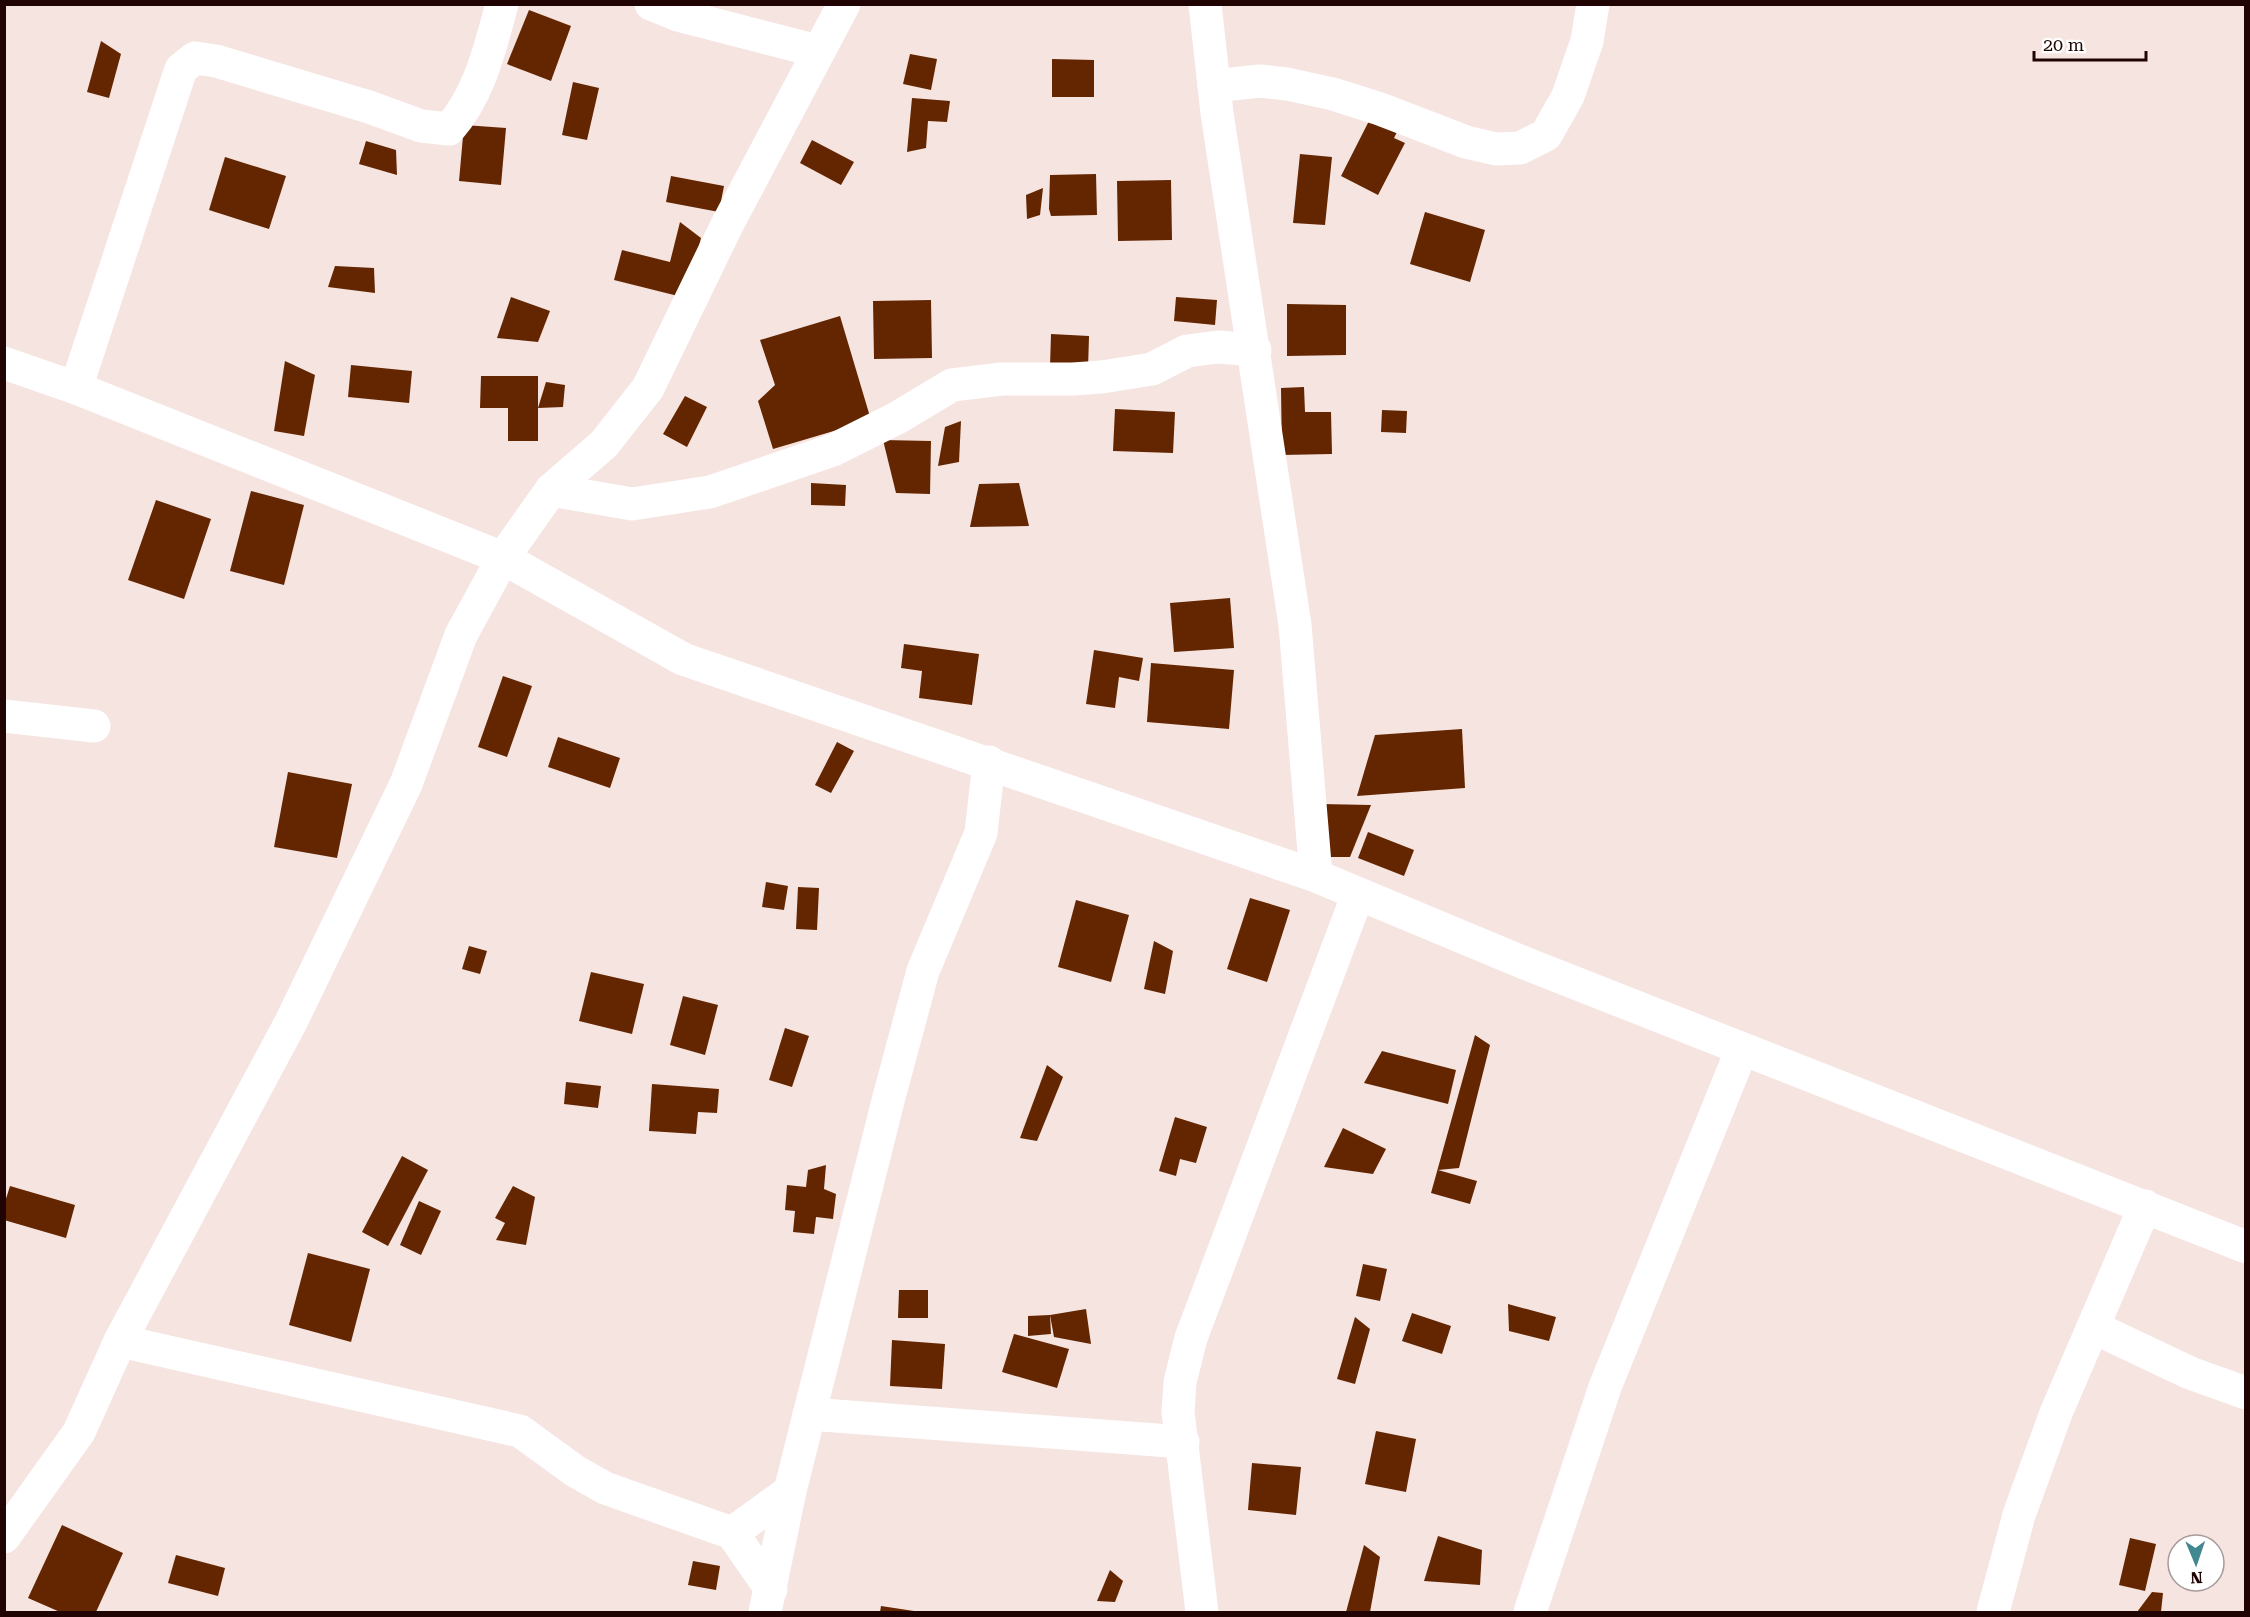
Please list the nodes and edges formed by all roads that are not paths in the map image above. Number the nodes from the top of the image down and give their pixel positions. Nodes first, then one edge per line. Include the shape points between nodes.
1 (502, 4) edge
2 (651, 4) edge
3 (844, 4) edge
4 (1205, 4) edge
5 (1593, 4) edge
6 (817, 51) junction
7 (1214, 86) junction
8 (1255, 350) junction
9 (4, 363) edge
10 (76, 388) junction
11 (551, 490) junction
12 (503, 558) junction
13 (4, 716) edge
14 (94, 726) dead end
15 (989, 762) junction
16 (1316, 876) junction
17 (1358, 894) junction
18 (1742, 1049) junction
19 (2145, 1206) junction
20 (2246, 1247) edge
21 (2093, 1327) junction
22 (120, 1341) junction
23 (2246, 1393) edge
24 (809, 1414) junction
25 (1183, 1442) junction
26 (790, 1491) junction
27 (732, 1533) junction
28 (4, 1537) edge
29 (768, 1601) edge
30 (1202, 1612) edge
31 (1530, 1612) edge
32 (1993, 1612) edge

1 - 10 street via 485,65 463,113 449,129 421,126 216,61 195,58 182,69
2 - 6 street via 678,15
3 - 6 street
4 - 7 street
5 - 7 street via 1587,41 1568,96 1546,135 1520,148 1496,149 1466,142 1380,109 1287,84 1260,81
6 - 11 street via 648,388 604,444
7 - 8 street
8 - 11 street via 1218,347 1187,351 1152,369 1073,380 1002,379 952,385 833,450 710,492 632,504
8 - 16 street via 1295,625
9 - 10 street
10 - 12 street
11 - 12 street
12 - 15 street via 682,659
12 - 22 street via 461,635 406,784 296,1011
13 - 14 street
15 - 16 street
15 - 24 street via 981,833 923,971
16 - 17 street
17 - 18 street
17 - 25 street via 1191,1338 1180,1382 1178,1412
18 - 19 street
18 - 31 street via 1605,1387
19 - 20 street
19 - 21 street
21 - 23 street via 2190,1373
21 - 32 street via 2019,1515
22 - 27 street via 520,1431 605,1488
22 - 28 street via 79,1431
24 - 25 street
24 - 26 street
25 - 30 street
26 - 27 street
26 - 29 street
27 - 29 street

